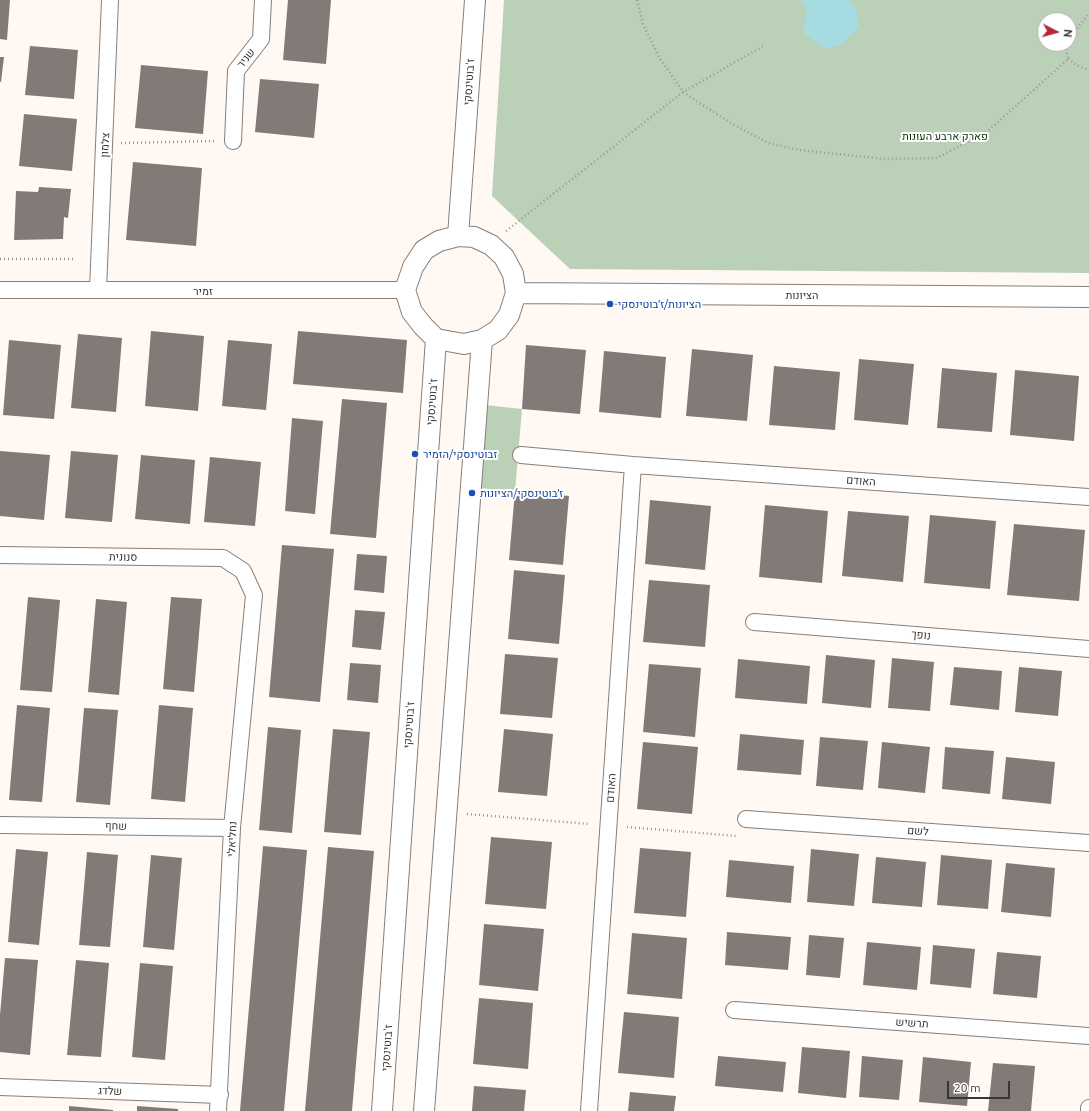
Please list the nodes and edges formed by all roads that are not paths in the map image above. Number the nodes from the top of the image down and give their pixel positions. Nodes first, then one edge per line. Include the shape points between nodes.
1 (110, 0) edge
2 (263, 0) edge
3 (475, 0) edge
4 (233, 141) road end
5 (458, 236) junction
6 (0, 290) edge
7 (98, 290) junction
8 (405, 290) junction
9 (516, 293) junction
10 (1089, 297) edge
11 (436, 339) junction
12 (482, 340) junction
13 (521, 455) dead end
14 (633, 465) junction
15 (1089, 497) edge
16 (0, 555) edge
17 (243, 571) joint
18 (754, 622) dead end
19 (1089, 649) edge
20 (746, 819) road end
21 (0, 825) edge
22 (232, 828) junction
23 (1089, 843) edge
24 (734, 1010) dead end
25 (1089, 1036) edge
26 (0, 1087) edge
27 (220, 1095) junction
28 (1089, 1108) edge
29 (218, 1111) edge
30 (382, 1111) edge
31 (424, 1111) edge
32 (589, 1111) edge
33 (1089, 1111) edge

1 - 7 street, צלמון
2 - 4 street, שניר via 261,39 236,71
3 - 5 street, ז'בוטינסקי
5 - 8 street via 439,241 424,250 413,267
5 - 9 street via 474,237 491,244 504,257 513,274
6 - 7 street, זמיר
7 - 8 street, זמיר
8 - 11 street via 412,312
9 - 10 street, הציונות
9 - 12 street via 509,315 498,330
11 - 12 street via 464,344
11 - 30 street, ז'בוטינסקי
12 - 31 street
13 - 14 street, האודם
14 - 15 street, האודם
14 - 32 street, האודם
16 - 17 street, סנונית via 223,558
17 - 22 street, נחליאלי via 254,596
18 - 19 street, נופך
20 - 23 street, לשם
21 - 22 street, שחף
22 - 27 street, נחליאלי
24 - 25 street, תרשיש
26 - 27 street, שלדג
27 - 29 street, נחליאלי
28 - 33 street

